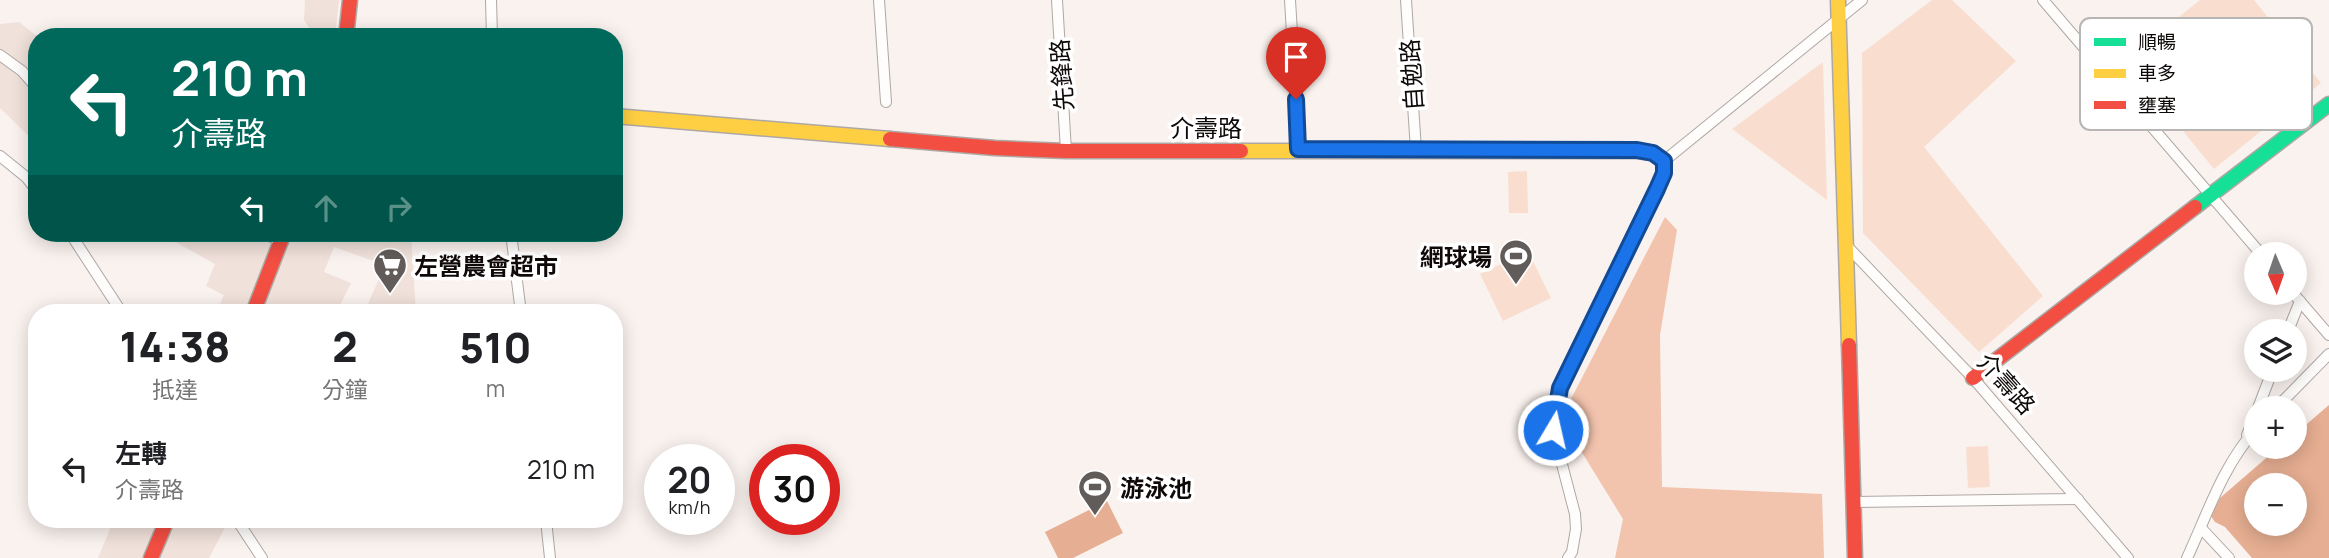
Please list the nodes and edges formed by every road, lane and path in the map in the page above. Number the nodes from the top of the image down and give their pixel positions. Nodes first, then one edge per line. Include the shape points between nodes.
1 (350, 0) edge
2 (491, 0) edge
3 (879, 0) edge
4 (1057, 0) edge
5 (1290, 0) edge
6 (1406, 0) edge
7 (1838, 0) edge
8 (1862, 0) edge
9 (2043, 0) edge
10 (1839, 18) junction
11 (347, 28) edge
12 (492, 28) edge
13 (2080, 42) edge
14 (1, 59) edge
15 (28, 78) edge
16 (886, 102) dead end
17 (2329, 104) edge
18 (623, 117) edge
19 (2312, 117) edge
20 (2156, 130) edge
21 (2295, 130) edge
22 (1298, 149) junction
23 (1416, 150) junction
24 (1066, 151) junction
25 (0, 156) edge
26 (1664, 161) junction
27 (28, 181) edge
28 (2212, 194) junction
29 (76, 242) edge
30 (281, 242) edge
31 (512, 242) edge
32 (2251, 242) edge
33 (1845, 244) junction
34 (116, 304) edge
35 (257, 304) edge
36 (520, 304) edge
37 (2303, 305) edge
38 (2329, 335) edge
39 (2329, 354) edge
40 (1973, 378) junction
41 (2288, 396) edge
42 (2244, 442) edge
43 (2078, 499) junction
44 (1854, 502) junction
45 (164, 528) edge
46 (242, 528) edge
47 (547, 528) edge
48 (2201, 528) junction
49 (151, 558) edge
50 (262, 558) edge
51 (550, 558) edge
52 (1568, 558) edge
53 (1855, 558) edge
54 (2128, 558) edge
55 (2187, 558) edge
56 (2229, 558) edge

1 - 11 street
2 - 12 street
3 - 16 street
4 - 24 street, 先鋒路
5 - 22 street
6 - 23 street, 自勉路
7 - 10 street
8 - 10 street
9 - 13 street
10 - 26 street
10 - 33 street
14 - 15 street
17 - 19 street
18 - 24 street, 介壽路
20 - 28 street
21 - 28 street
22 - 23 street, 介壽路
22 - 24 street, 介壽路
23 - 26 street, 介壽路 via 1637,150
25 - 27 street
26 - 52 street via 1657,189 1560,388 1553,430 1576,529
28 - 32 street
28 - 40 street
29 - 34 street
30 - 35 street
31 - 36 street
33 - 40 street, 介壽路
33 - 44 street
37 - 38 street
39 - 41 street
40 - 43 street, 介壽路
42 - 48 street
43 - 44 street
43 - 54 street, 介壽路
44 - 53 street
45 - 49 street
46 - 50 street
47 - 51 street
48 - 55 street
48 - 56 street

